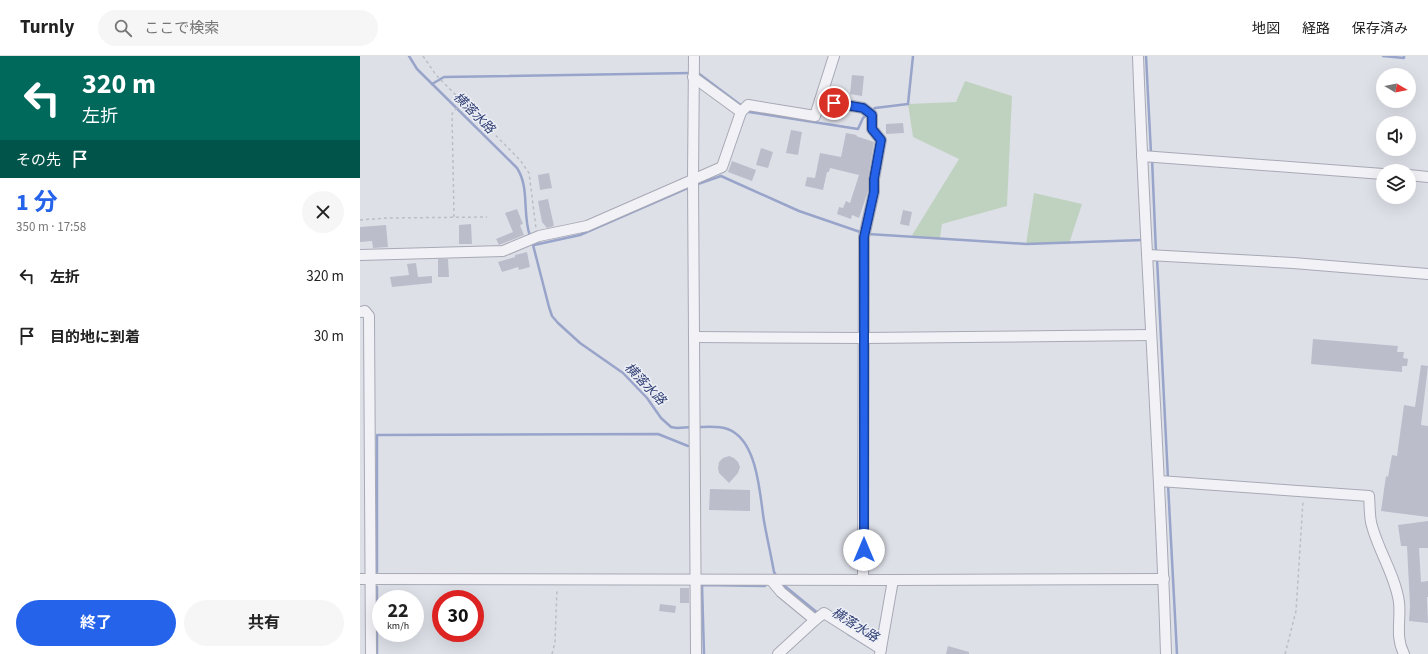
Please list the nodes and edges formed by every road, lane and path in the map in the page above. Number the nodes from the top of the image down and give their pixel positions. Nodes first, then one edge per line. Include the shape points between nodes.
1 (423, 56) edge
2 (694, 56) edge
3 (834, 56) edge
4 (1138, 56) edge
5 (694, 72) junction
6 (820, 100) junction
7 (462, 101) junction
8 (741, 112) junction
9 (1142, 156) junction
10 (1376, 173) edge
11 (1416, 176) edge
12 (1428, 177) edge
13 (693, 179) junction
14 (454, 217) junction
15 (487, 217) dead end
16 (360, 220) edge
17 (539, 236) junction
18 (360, 255) edge
19 (1148, 255) junction
20 (1428, 274) edge
21 (360, 312) edge
22 (1151, 335) junction
23 (695, 337) junction
24 (864, 338) junction
25 (1159, 481) junction
26 (1304, 491) junction
27 (360, 579) edge
28 (371, 579) junction
29 (558, 579) junction
30 (696, 579) junction
31 (1164, 579) junction
32 (771, 580) junction
33 (864, 580) junction
34 (893, 580) junction
35 (815, 620) junction
36 (880, 652) edge
37 (371, 654) edge
38 (552, 654) edge
39 (696, 654) edge
40 (778, 654) edge
41 (1166, 654) edge
42 (1285, 654) edge
43 (1404, 654) edge

1 - 7 path via 436,75
2 - 5 street
3 - 6 street
4 - 9 street
5 - 8 street
5 - 13 street
6 - 8 street via 815,116 748,105
6 - 24 street via 863,108 872,115 872,129 881,140 874,192 864,233
7 - 14 path via 452,114
7 - 17 path via 520,160 529,173 534,225
8 - 13 street via 722,167
9 - 10 street
9 - 19 street
11 - 12 street
13 - 17 street via 587,226
13 - 23 street
14 - 15 path
14 - 16 path
17 - 18 street via 504,251
19 - 20 street
19 - 22 street
21 - 28 street via 365,312 369,316
22 - 24 street
22 - 25 street
23 - 24 street
23 - 30 street
24 - 33 street
25 - 26 street
25 - 31 street
26 - 42 path via 1296,611
26 - 43 street via 1369,496 1371,526 1398,596 1398,629
27 - 28 street
28 - 29 street
28 - 37 street
29 - 30 street
29 - 38 path via 555,642
30 - 32 street
30 - 39 street
31 - 34 street
31 - 41 street
32 - 33 street
32 - 35 street via 781,592
33 - 34 street
34 - 36 street
35 - 36 street via 824,613
35 - 40 street

